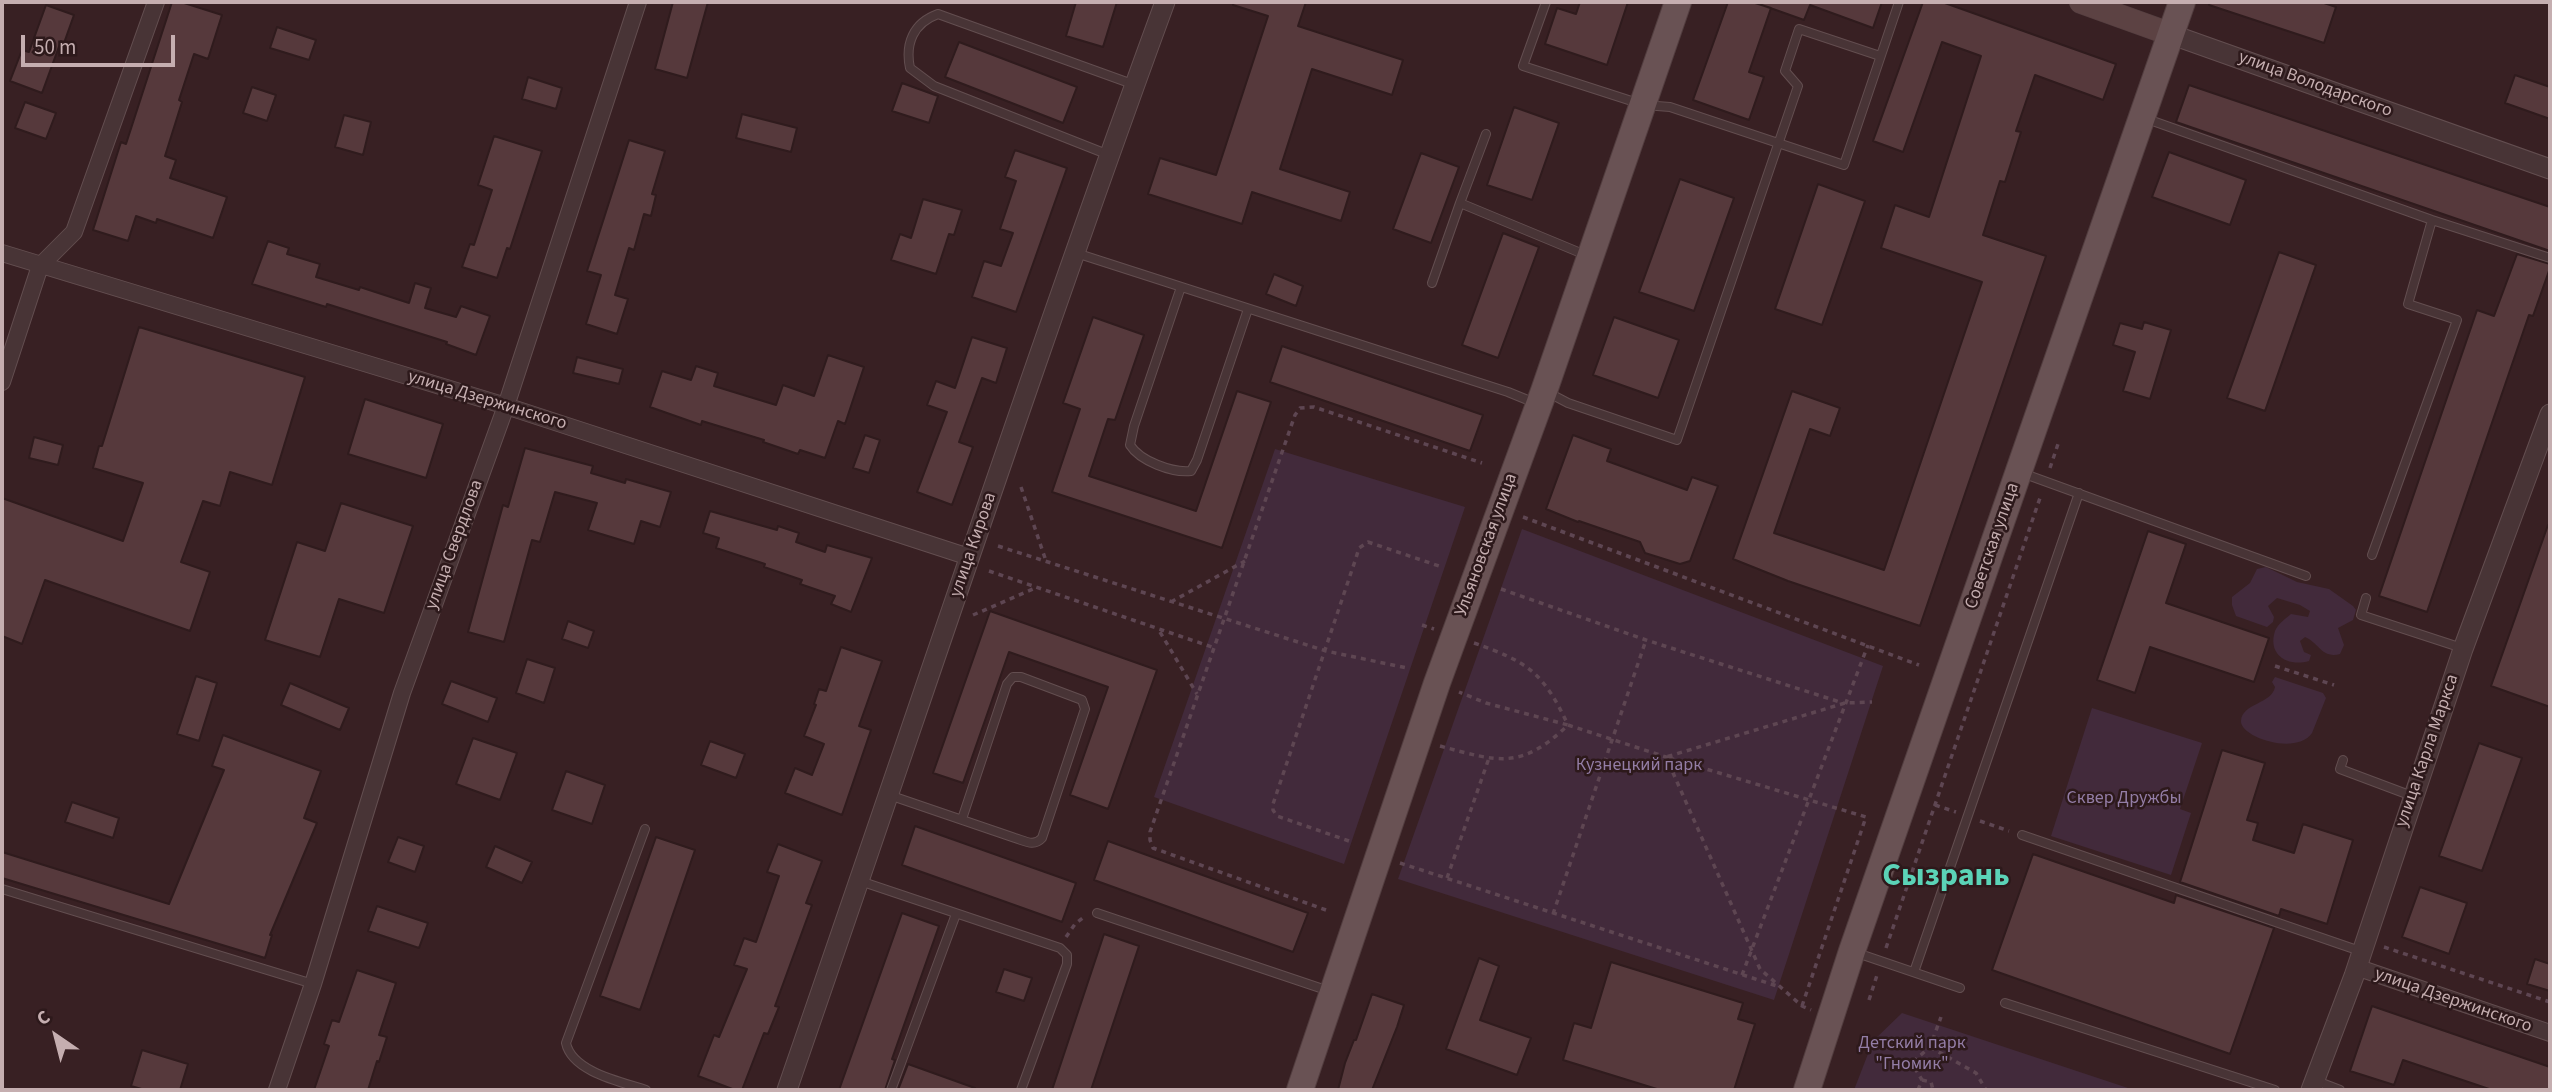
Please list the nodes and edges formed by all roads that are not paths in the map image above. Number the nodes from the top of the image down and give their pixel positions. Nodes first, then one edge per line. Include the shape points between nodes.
1 (156, 2) edge
2 (638, 2) edge
3 (1166, 2) edge
4 (1546, 2) edge
5 (1678, 2) edge
6 (1899, 2) edge
7 (2081, 2) edge
8 (2182, 2) edge
9 (2171, 34) junction
10 (1880, 56) junction
11 (1135, 85) junction
12 (1644, 105) junction
13 (2141, 117) junction
14 (1486, 134) dead end
15 (1777, 143) junction
16 (1109, 155) junction
17 (2550, 169) edge
18 (1460, 203) junction
19 (2432, 220) junction
20 (2, 253) edge
21 (1076, 253) junction
22 (1591, 257) junction
23 (2550, 258) edge
24 (40, 266) junction
25 (1432, 283) dead end
26 (1181, 287) junction
27 (1248, 309) junction
28 (2, 382) edge
29 (1542, 398) junction
30 (506, 405) junction
31 (2550, 414) edge
32 (2019, 472) junction
33 (2079, 493) junction
34 (2372, 555) dead end
35 (969, 557) junction
36 (2306, 576) dead end
37 (2366, 598) dead end
38 (2463, 649) junction
39 (2343, 760) dead end
40 (888, 795) junction
41 (2412, 796) junction
42 (961, 819) junction
43 (645, 830) dead end
44 (2022, 835) dead end
45 (860, 881) junction
46 (2, 889) edge
47 (956, 914) junction
48 (1097, 914) road end
49 (1852, 951) junction
50 (2361, 953) junction
51 (1914, 972) junction
52 (313, 984) junction
53 (1960, 988) dead end
54 (1334, 993) junction
55 (2005, 1003) dead end
56 (2550, 1033) edge
57 (2313, 1085) edge
58 (277, 1090) edge
59 (646, 1090) edge
60 (787, 1090) edge
61 (891, 1090) edge
62 (1021, 1090) edge
63 (1300, 1090) edge
64 (1807, 1090) edge
65 (2275, 1090) edge
66 (2340, 1090) edge

1 - 24 street via 74,232
2 - 30 street, улица Свердлова
3 - 11 street, улица Кирова
4 - 12 lane via 1523,66
5 - 12 main road, Ульяновская улица
6 - 10 lane
7 - 9 main road, улица Володарского
8 - 9 main road, Советская улица
9 - 13 main road, Советская улица
9 - 17 street, улица Володарского
10 - 15 lane via 1844,165
10 - 15 lane via 1799,29 1785,71 1797,86
11 - 16 street, улица Кирова
11 - 16 lane via 937,15 916,28 910,43 909,68 934,86
12 - 15 lane via 1670,107
12 - 22 main road, Ульяновская улица
13 - 19 lane
13 - 32 main road, Советская улица
14 - 18 lane
15 - 29 lane via 1677,440
16 - 21 street, улица Кирова
18 - 22 lane
18 - 25 lane
19 - 23 lane
19 - 34 lane via 2408,304 2457,320
20 - 24 street, улица Дзержинского
21 - 26 lane
21 - 35 street, улица Кирова
22 - 29 main road, Ульяновская улица
24 - 28 street
24 - 30 street, улица Дзержинского
26 - 27 lane
26 - 27 lane via 1130,445 1136,454 1181,472 1191,471 1197,460
27 - 29 lane via 1508,392
29 - 54 main road, Ульяновская улица via 1454,636
30 - 35 street, улица Дзержинского
30 - 52 street, улица Свердлова via 401,693
31 - 38 street, улица Карла Маркса
32 - 33 lane
32 - 49 main road, Советская улица
33 - 36 lane
33 - 51 lane
35 - 40 street, улица Кирова
37 - 38 lane via 2361,615
38 - 41 street, улица Карла Маркса
39 - 41 lane via 2340,769
40 - 42 lane
40 - 45 street, улица Кирова
41 - 50 street, улица Карла Маркса
42 - 42 lane via 1038,842 1085,709 1082,700 1013,677
43 - 59 lane via 566,1044 568,1053 580,1064
44 - 50 lane
45 - 47 lane
45 - 60 street, улица Кирова
46 - 52 lane
47 - 61 lane
47 - 62 lane via 1067,954
48 - 54 lane
49 - 51 lane
49 - 64 main road, Советская улица
50 - 56 street, улица Дзержинского
50 - 57 street, улица Карла Маркса
51 - 53 lane
52 - 58 street, улица Свердлова
54 - 63 main road, Ульяновская улица
55 - 65 lane
57 - 66 lane

